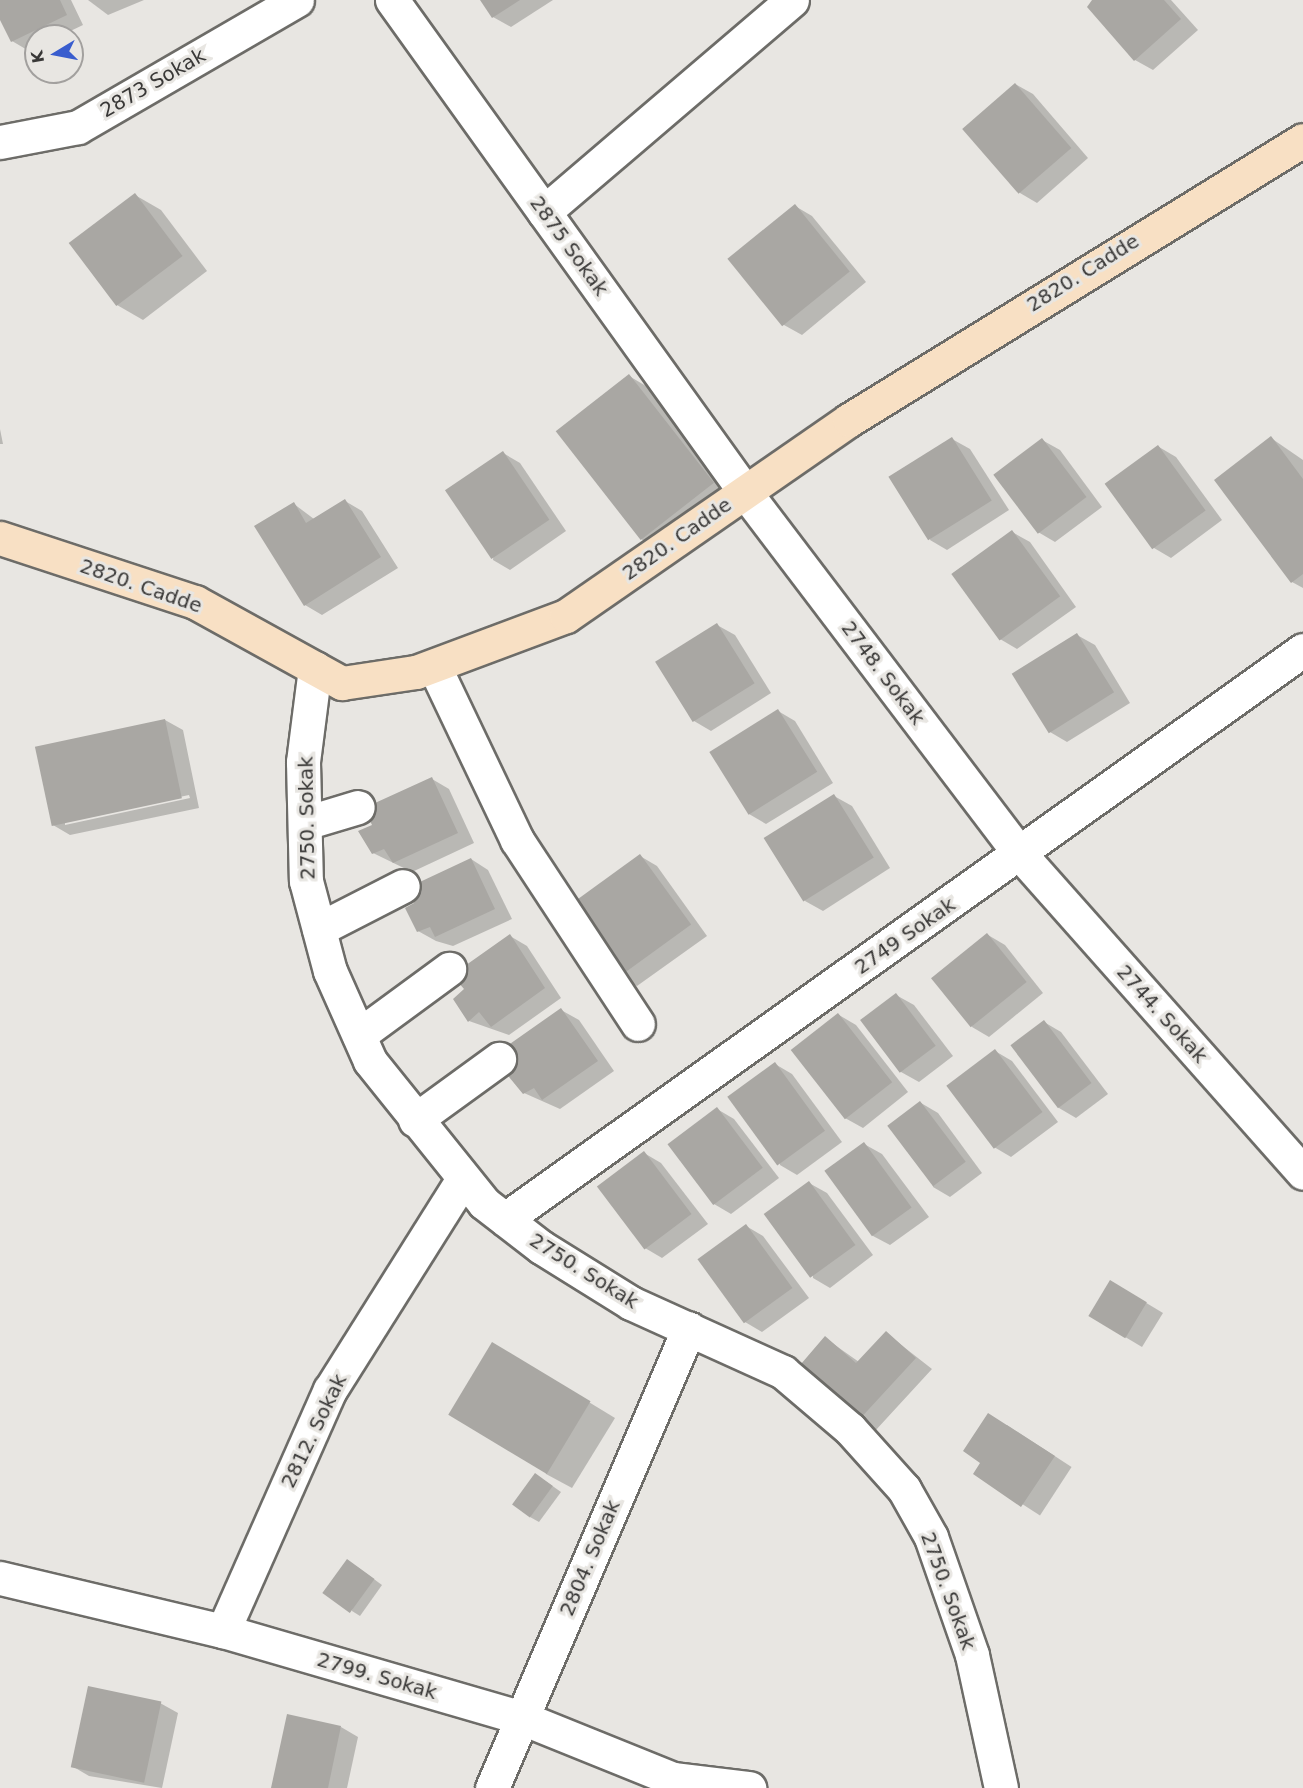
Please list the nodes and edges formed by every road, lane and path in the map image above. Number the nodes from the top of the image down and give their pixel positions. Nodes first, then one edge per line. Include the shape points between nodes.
1 (297, 0) edge
2 (392, 0) edge
3 (792, 0) edge
4 (1303, 140) edge
5 (0, 142) edge
6 (544, 212) junction
7 (745, 492) junction
8 (0, 538) edge
9 (1303, 650) edge
10 (434, 666) junction
11 (315, 668) junction
12 (358, 807) dead end
13 (305, 823) junction
14 (1020, 854) junction
15 (403, 886) dead end
16 (319, 929) junction
17 (449, 969) dead end
18 (638, 1024) dead end
19 (359, 1035) junction
20 (499, 1059) dead end
21 (415, 1120) junction
22 (1303, 1173) edge
23 (463, 1179) junction
24 (505, 1219) junction
25 (689, 1328) junction
26 (0, 1578) edge
27 (223, 1631) junction
28 (522, 1718) junction
29 (492, 1788) edge
30 (749, 1788) edge
31 (1000, 1788) edge

1 - 5 street, 2873 Sokak via 78,127
2 - 6 street, 2875 Sokak
3 - 6 street
4 - 7 street, 2820. Cadde via 1088,268
6 - 7 street, 2875 Sokak
7 - 10 street, 2820. Cadde via 566,616
7 - 14 street, 2748. Sokak
8 - 11 street, 2820. Cadde via 195,602
9 - 14 street, 2749 Sokak
10 - 11 street, 2820. Cadde via 342,683
10 - 18 street via 518,840
11 - 13 street, 2750. Sokak via 303,762
12 - 13 street
13 - 16 street, 2750. Sokak via 306,881
14 - 22 street, 2744. Sokak
14 - 24 street, 2749 Sokak
15 - 16 street
16 - 19 street, 2750. Sokak via 330,971
17 - 19 street
19 - 21 street, 2750. Sokak via 370,1061
20 - 21 street
21 - 23 street, 2750. Sokak
23 - 24 street, 2750. Sokak
23 - 27 street, 2812. Sokak via 330,1390
24 - 25 street, 2750. Sokak via 631,1303
25 - 28 street, 2804. Sokak
25 - 31 street, 2750. Sokak via 783,1372 850,1429 904,1489 932,1537 972,1655
26 - 27 street, 2799. Sokak
27 - 28 street, 2799. Sokak
28 - 29 street, 2804. Sokak
28 - 30 street, 2799. Sokak via 673,1779

